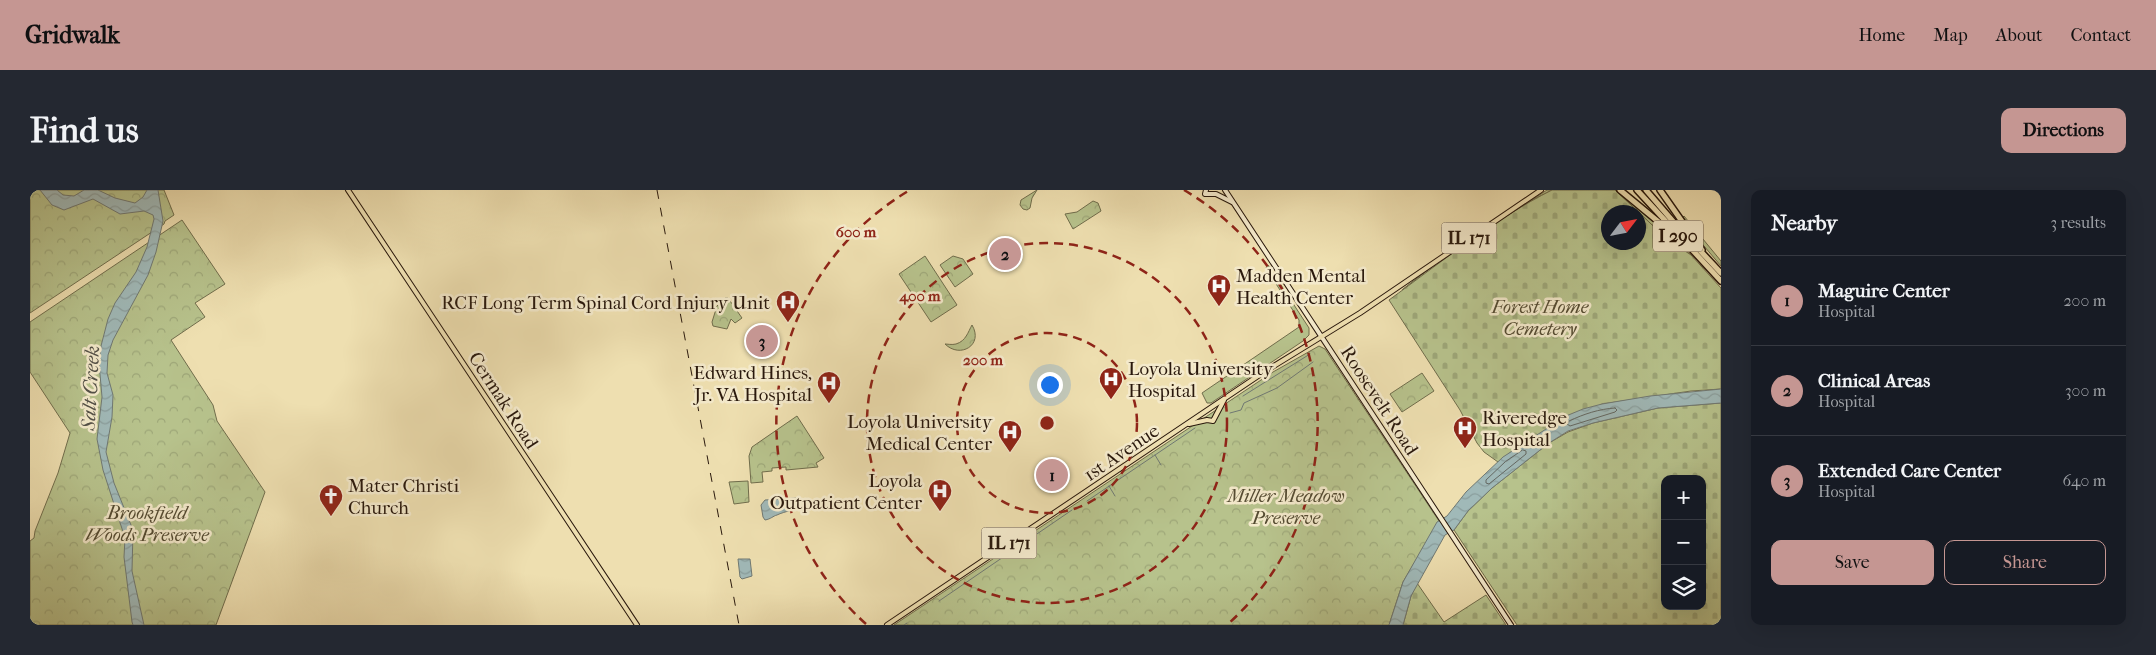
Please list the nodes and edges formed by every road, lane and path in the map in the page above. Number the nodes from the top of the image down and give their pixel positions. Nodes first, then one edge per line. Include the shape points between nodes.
1 (348, 190) edge
2 (1206, 190) edge
3 (1225, 190) edge
4 (1541, 190) edge
5 (1622, 190) edge
6 (1637, 190) edge
7 (1646, 190) edge
8 (1660, 190) edge
9 (1234, 203) junction
10 (1678, 236) junction
11 (1706, 256) junction
12 (1721, 273) edge
13 (1721, 281) edge
14 (1322, 337) junction
15 (1227, 397) junction
16 (1184, 425) junction
17 (637, 625) edge
18 (887, 625) edge
19 (1511, 625) edge

1 - 17 main road, Cermak Road
2 - 9 main road via 1205,194 1216,194
3 - 9 main road, Roosevelt Road
4 - 14 main road, IL 171
5 - 10 highway
6 - 10 highway, I 290
7 - 11 highway, I 290
8 - 11 highway
9 - 14 main road, Roosevelt Road
10 - 13 highway, I 290
11 - 12 highway, I 290
14 - 15 main road, 1st Avenue / IL 171
14 - 19 main road, Roosevelt Road
15 - 16 main road, 1st Avenue / IL 171
15 - 16 main road via 1213,420
16 - 18 main road, 1st Avenue / IL 171

